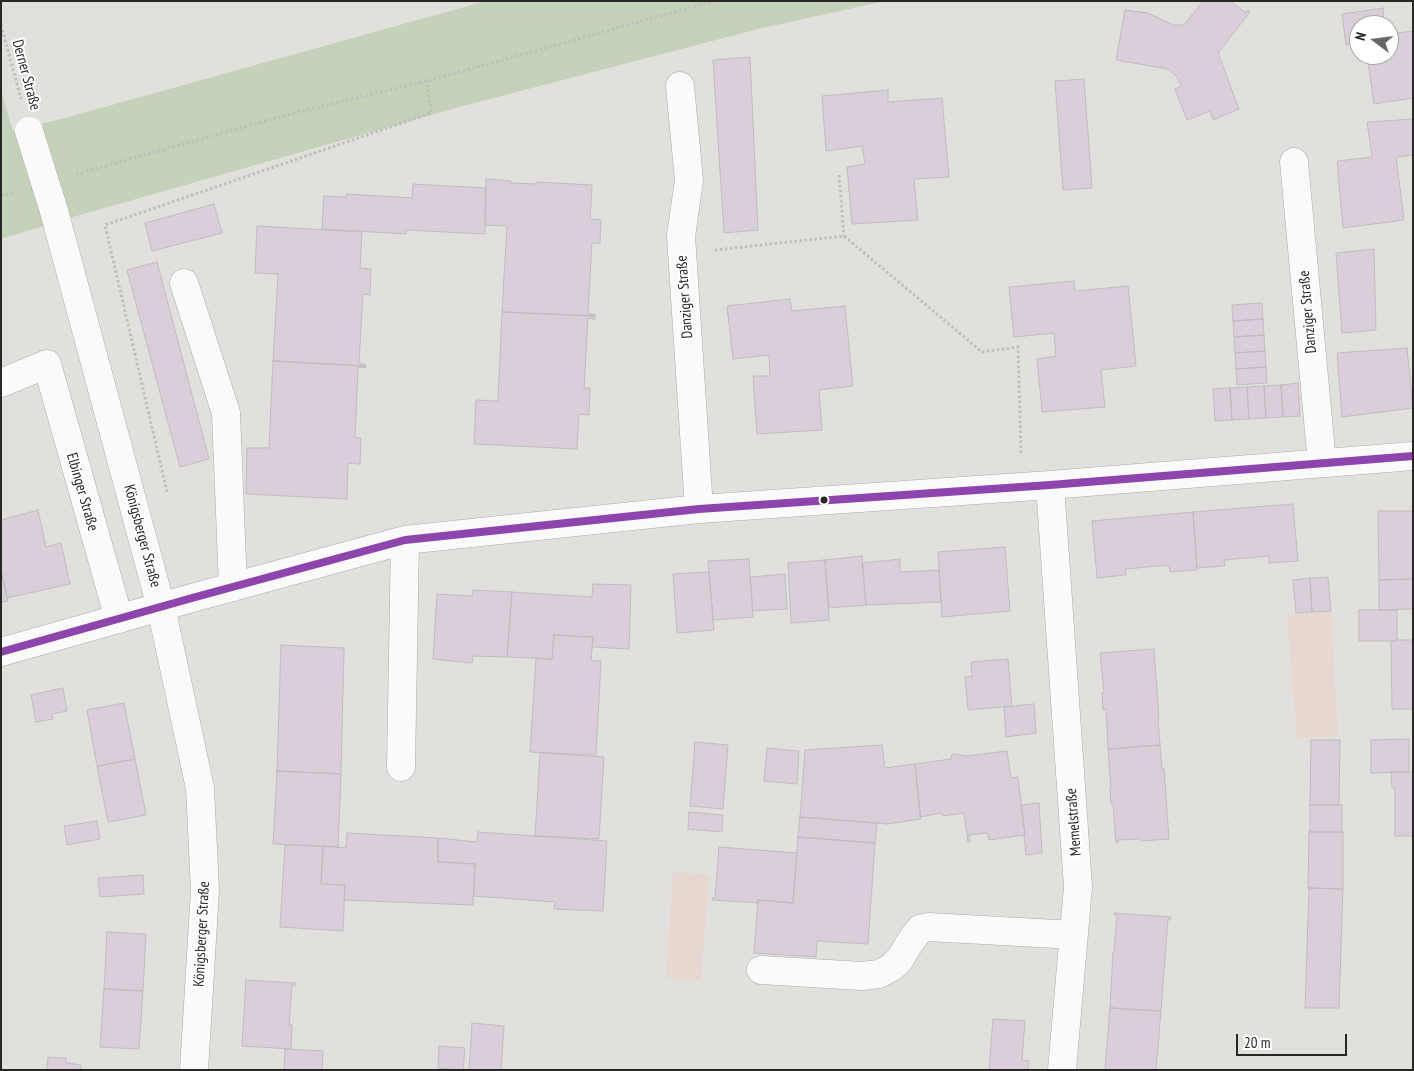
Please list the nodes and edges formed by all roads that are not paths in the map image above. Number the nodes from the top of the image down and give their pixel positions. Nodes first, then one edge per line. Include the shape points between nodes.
1 (680, 86) dead end
2 (30, 131) road end
3 (1294, 162) dead end
4 (184, 283) dead end
5 (1, 382) edge
6 (1413, 456) edge
7 (1322, 463) junction
8 (1050, 485) junction
9 (700, 509) junction
10 (404, 540) junction
11 (233, 587) junction
12 (161, 607) junction
13 (119, 619) junction
14 (1, 652) edge
15 (400, 767) dead end
16 (1074, 935) junction
17 (761, 970) dead end
18 (194, 1070) edge
19 (1062, 1070) edge

1 - 9 street, Danziger Straße via 689,180 681,236
2 - 12 street, Königsberger Straße, bridge
3 - 7 street, Danziger Straße
4 - 11 street via 226,413
5 - 13 street, Elbinger Straße via 47,364
6 - 7 street
7 - 8 street
8 - 9 street
8 - 16 street, Memelstraße via 1078,887
9 - 10 street
10 - 11 street
10 - 15 street
11 - 12 street
12 - 13 street
12 - 18 street, Königsberger Straße via 200,788 205,890
13 - 14 street
16 - 17 street via 929,927 920,929 900,959 879,974 862,976
16 - 19 street, Memelstraße

